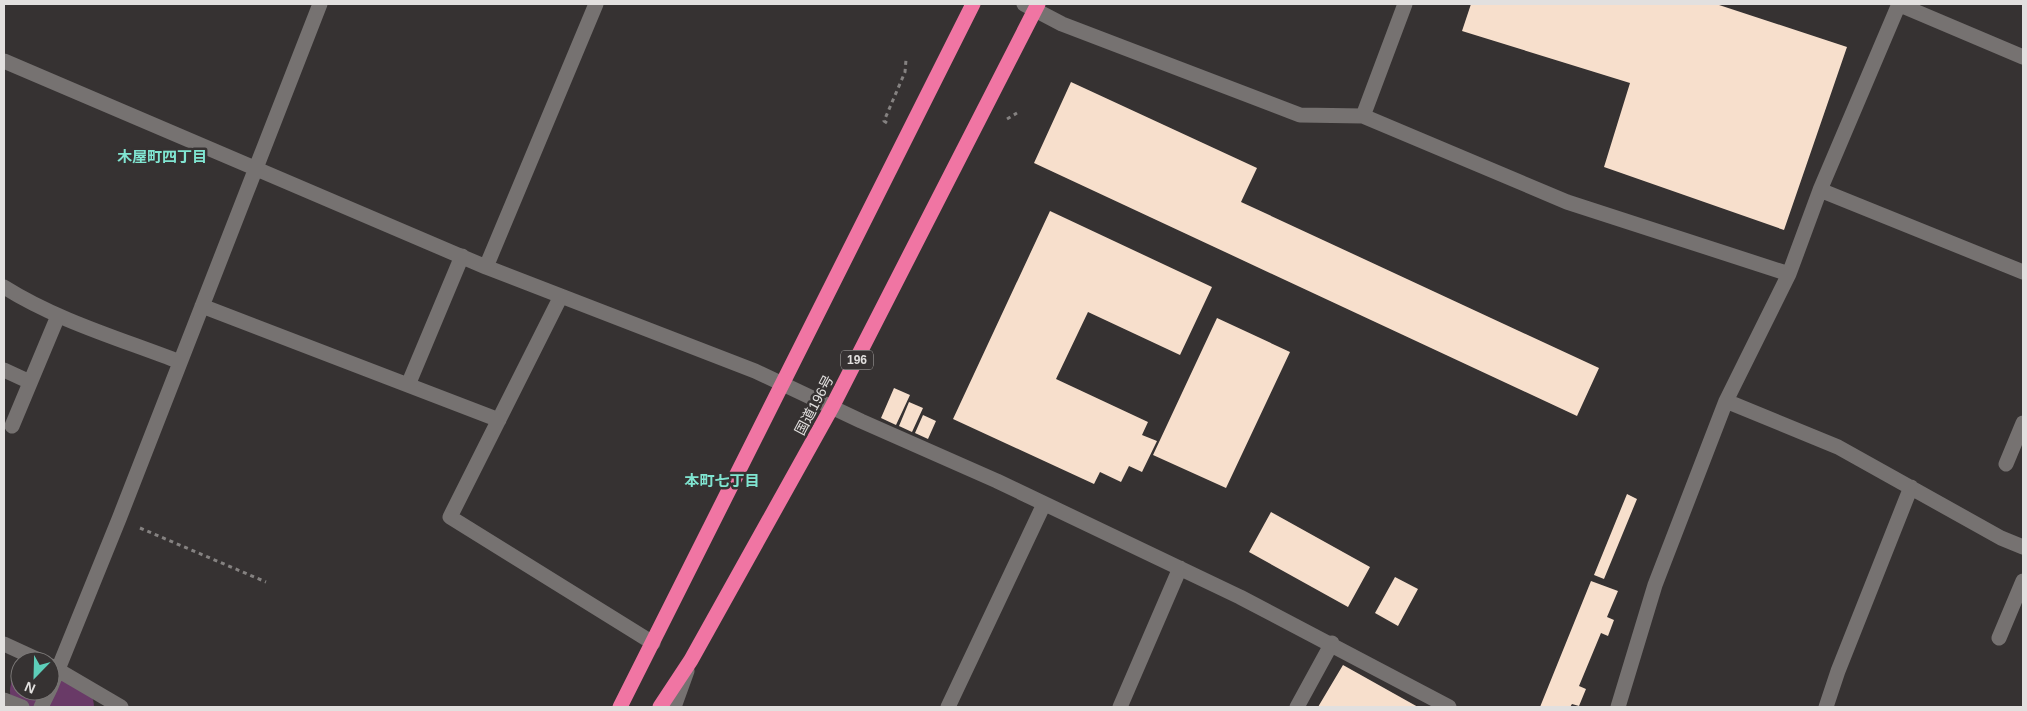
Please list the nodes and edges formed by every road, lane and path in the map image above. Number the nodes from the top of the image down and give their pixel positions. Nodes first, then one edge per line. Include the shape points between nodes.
1 (320, 4) edge
2 (596, 4) edge
3 (973, 4) edge
4 (1405, 4) edge
5 (1899, 4) edge
6 (1032, 6) edge
7 (2023, 57) edge
8 (906, 60) dead end
9 (4, 61) edge
10 (1017, 113) dead end
11 (1363, 116) junction
12 (1005, 120) dead end
13 (893, 126) dead end
14 (254, 169) junction
15 (1820, 190) junction
16 (462, 256) junction
17 (486, 266) junction
18 (2023, 272) edge
19 (1789, 274) junction
20 (4, 287) edge
21 (561, 296) junction
22 (202, 306) junction
23 (58, 316) junction
24 (180, 362) junction
25 (4, 370) edge
26 (30, 382) junction
27 (783, 384) junction
28 (408, 385) junction
29 (1726, 401) junction
30 (832, 407) junction
31 (499, 420) junction
32 (2023, 424) edge
33 (12, 426) dead end
34 (2006, 464) dead end
35 (1911, 487) junction
36 (1044, 504) junction
37 (120, 519) junction
38 (2023, 548) edge
39 (1180, 568) junction
40 (2023, 581) edge
41 (266, 582) dead end
42 (1999, 638) dead end
43 (653, 643) junction
44 (4, 644) edge
45 (1332, 644) junction
46 (19, 651) edge
47 (691, 660) junction
48 (60, 662) edge
49 (60, 682) edge
50 (4, 700) edge
51 (22, 707) edge
52 (121, 707) edge
53 (620, 707) edge
54 (660, 707) edge
55 (674, 707) edge
56 (948, 707) edge
57 (1120, 707) edge
58 (1297, 707) edge
59 (1449, 707) edge
60 (1618, 707) edge
61 (1826, 707) edge

1 - 14 street
2 - 17 street
3 - 27 highway
4 - 11 street
5 - 7 street
5 - 15 street
6 - 11 street via 1062,24 1300,115
6 - 30 highway, 国道196号 / 196
8 - 13 path via 905,72 884,121
9 - 14 street
10 - 12 path
11 - 19 street via 1567,202
14 - 16 street
14 - 22 street
15 - 18 street
15 - 19 street
16 - 17 street
16 - 28 street
17 - 21 street
19 - 29 street
20 - 23 street
21 - 27 street
21 - 31 street
22 - 24 street
22 - 28 street
23 - 24 street
23 - 26 street
24 - 37 street
25 - 26 street
26 - 33 street
27 - 30 street
27 - 43 highway
28 - 31 street
29 - 35 street via 1838,447
29 - 60 street via 1655,585
30 - 36 street
30 - 47 highway, 国道196号 / 196
31 - 43 street via 450,517
32 - 34 street
35 - 38 street
35 - 61 street
36 - 39 street
36 - 56 street
37 - 41 path
37 - 48 street
39 - 45 street
39 - 57 street
40 - 42 street
43 - 53 highway
44 - 46 street
45 - 58 street
45 - 59 street
47 - 54 highway, 国道196号 / 196
47 - 55 street
49 - 52 street
50 - 51 street

